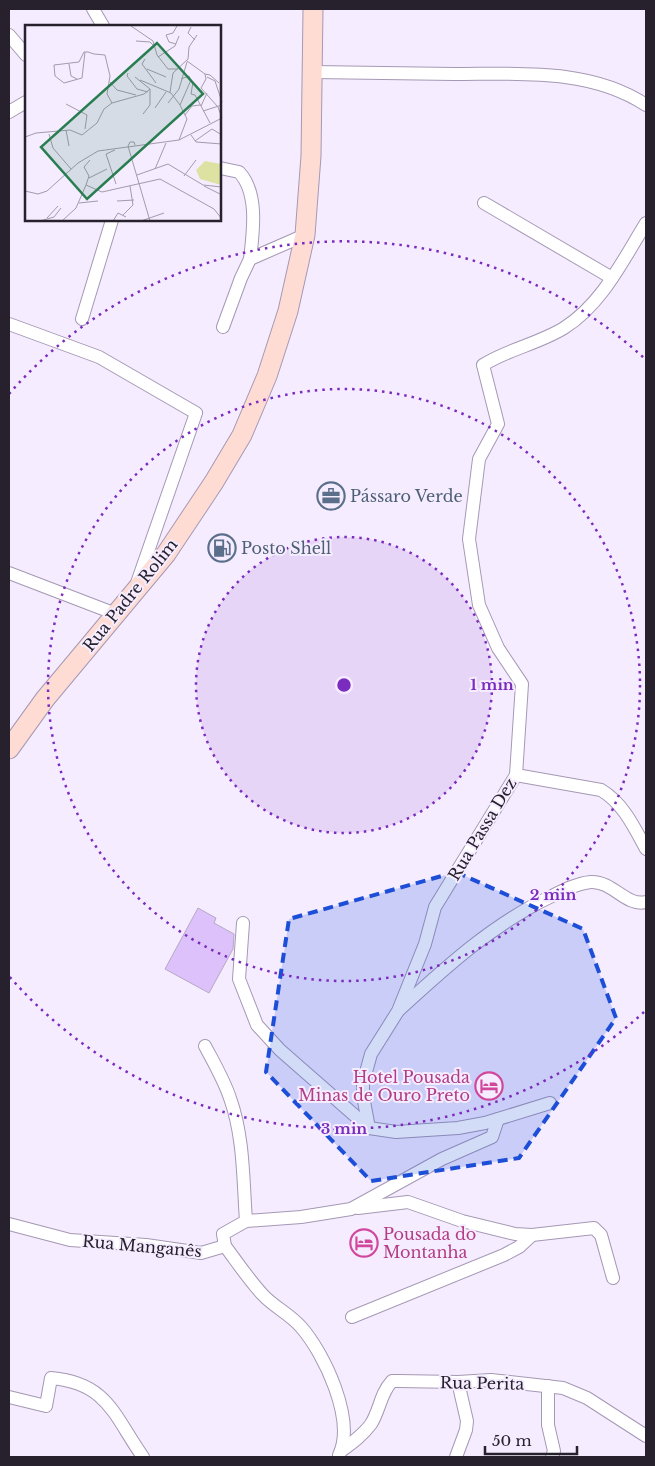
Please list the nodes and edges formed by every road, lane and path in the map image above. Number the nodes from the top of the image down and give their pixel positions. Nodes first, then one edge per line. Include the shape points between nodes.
1 (93, 9) edge
2 (313, 9) edge
3 (102, 25) edge
4 (9, 35) edge
5 (25, 54) edge
6 (314, 72) junction
7 (25, 103) edge
8 (646, 106) edge
9 (9, 112) edge
10 (221, 168) edge
11 (484, 203) dead end
12 (112, 221) edge
13 (646, 223) edge
14 (305, 235) junction
15 (250, 259) junction
16 (612, 278) junction
17 (82, 318) dead end
18 (9, 324) edge
19 (223, 327) dead end
20 (9, 573) edge
21 (132, 598) junction
22 (116, 614) junction
23 (9, 749) edge
24 (516, 775) junction
25 (646, 849) edge
26 (646, 902) edge
27 (243, 923) dead end
28 (398, 1011) junction
29 (205, 1046) dead end
30 (550, 1103) dead end
31 (498, 1120) junction
32 (369, 1128) junction
33 (351, 1209) junction
34 (246, 1221) junction
35 (9, 1224) edge
36 (532, 1235) junction
37 (225, 1246) junction
38 (613, 1278) dead end
39 (352, 1318) dead end
40 (458, 1382) junction
41 (548, 1386) junction
42 (9, 1397) edge
43 (626, 1424) junction
44 (646, 1428) edge
45 (646, 1436) edge
46 (339, 1454) edge
47 (143, 1457) edge
48 (456, 1457) edge
49 (552, 1457) edge

1 - 3 street
2 - 6 main road, Rua Padre Rolim
4 - 5 street
6 - 8 street via 575,77 626,92
6 - 14 main road, Rua Padre Rolim
7 - 9 street
10 - 15 street via 239,172 247,187 253,217
11 - 16 street
12 - 17 street
13 - 16 street, Rua Passa Dez
14 - 15 street
14 - 21 main road, Rua Padre Rolim via 288,311 267,376 242,435 166,554
15 - 19 street
16 - 24 street, Rua Passa Dez via 589,308 564,328 483,365 498,424 479,459 469,539 479,605 498,648 522,684
18 - 21 street via 99,357 196,413
20 - 22 street
21 - 22 main road, Rua Padre Rolim
22 - 23 main road, Rua Padre Rolim via 45,699
24 - 25 street via 601,790 617,803
24 - 28 street, Rua Passa Dez via 435,907 425,944
26 - 28 street via 635,903 599,883 570,887 500,925 446,966
27 - 32 street via 239,979 257,1025 280,1050
28 - 32 street, Rua Passa Dez via 367,1066 363,1096
29 - 34 street via 235,1114 240,1137
30 - 31 street
31 - 32 street via 458,1128 396,1132
31 - 33 street, Rua Manganês via 492,1137 442,1159
33 - 34 street, Rua Manganês
33 - 36 street via 408,1202 475,1225
34 - 37 street, Rua Manganês via 223,1234
35 - 37 street, Rua Manganês via 85,1242 146,1245 201,1253
36 - 38 street via 594,1228 601,1235
36 - 39 street via 504,1255
37 - 46 street via 263,1295 308,1336 338,1392 342,1407 344,1428
40 - 41 street, Rua Perita via 491,1380
40 - 46 street, Rua Perita via 392,1381 383,1393 371,1424
40 - 48 street via 467,1421
41 - 43 street, Rua Perita via 577,1392
41 - 49 street
42 - 47 street via 46,1406 51,1378 82,1384 115,1412
43 - 44 street
43 - 45 street, Rua Perita

